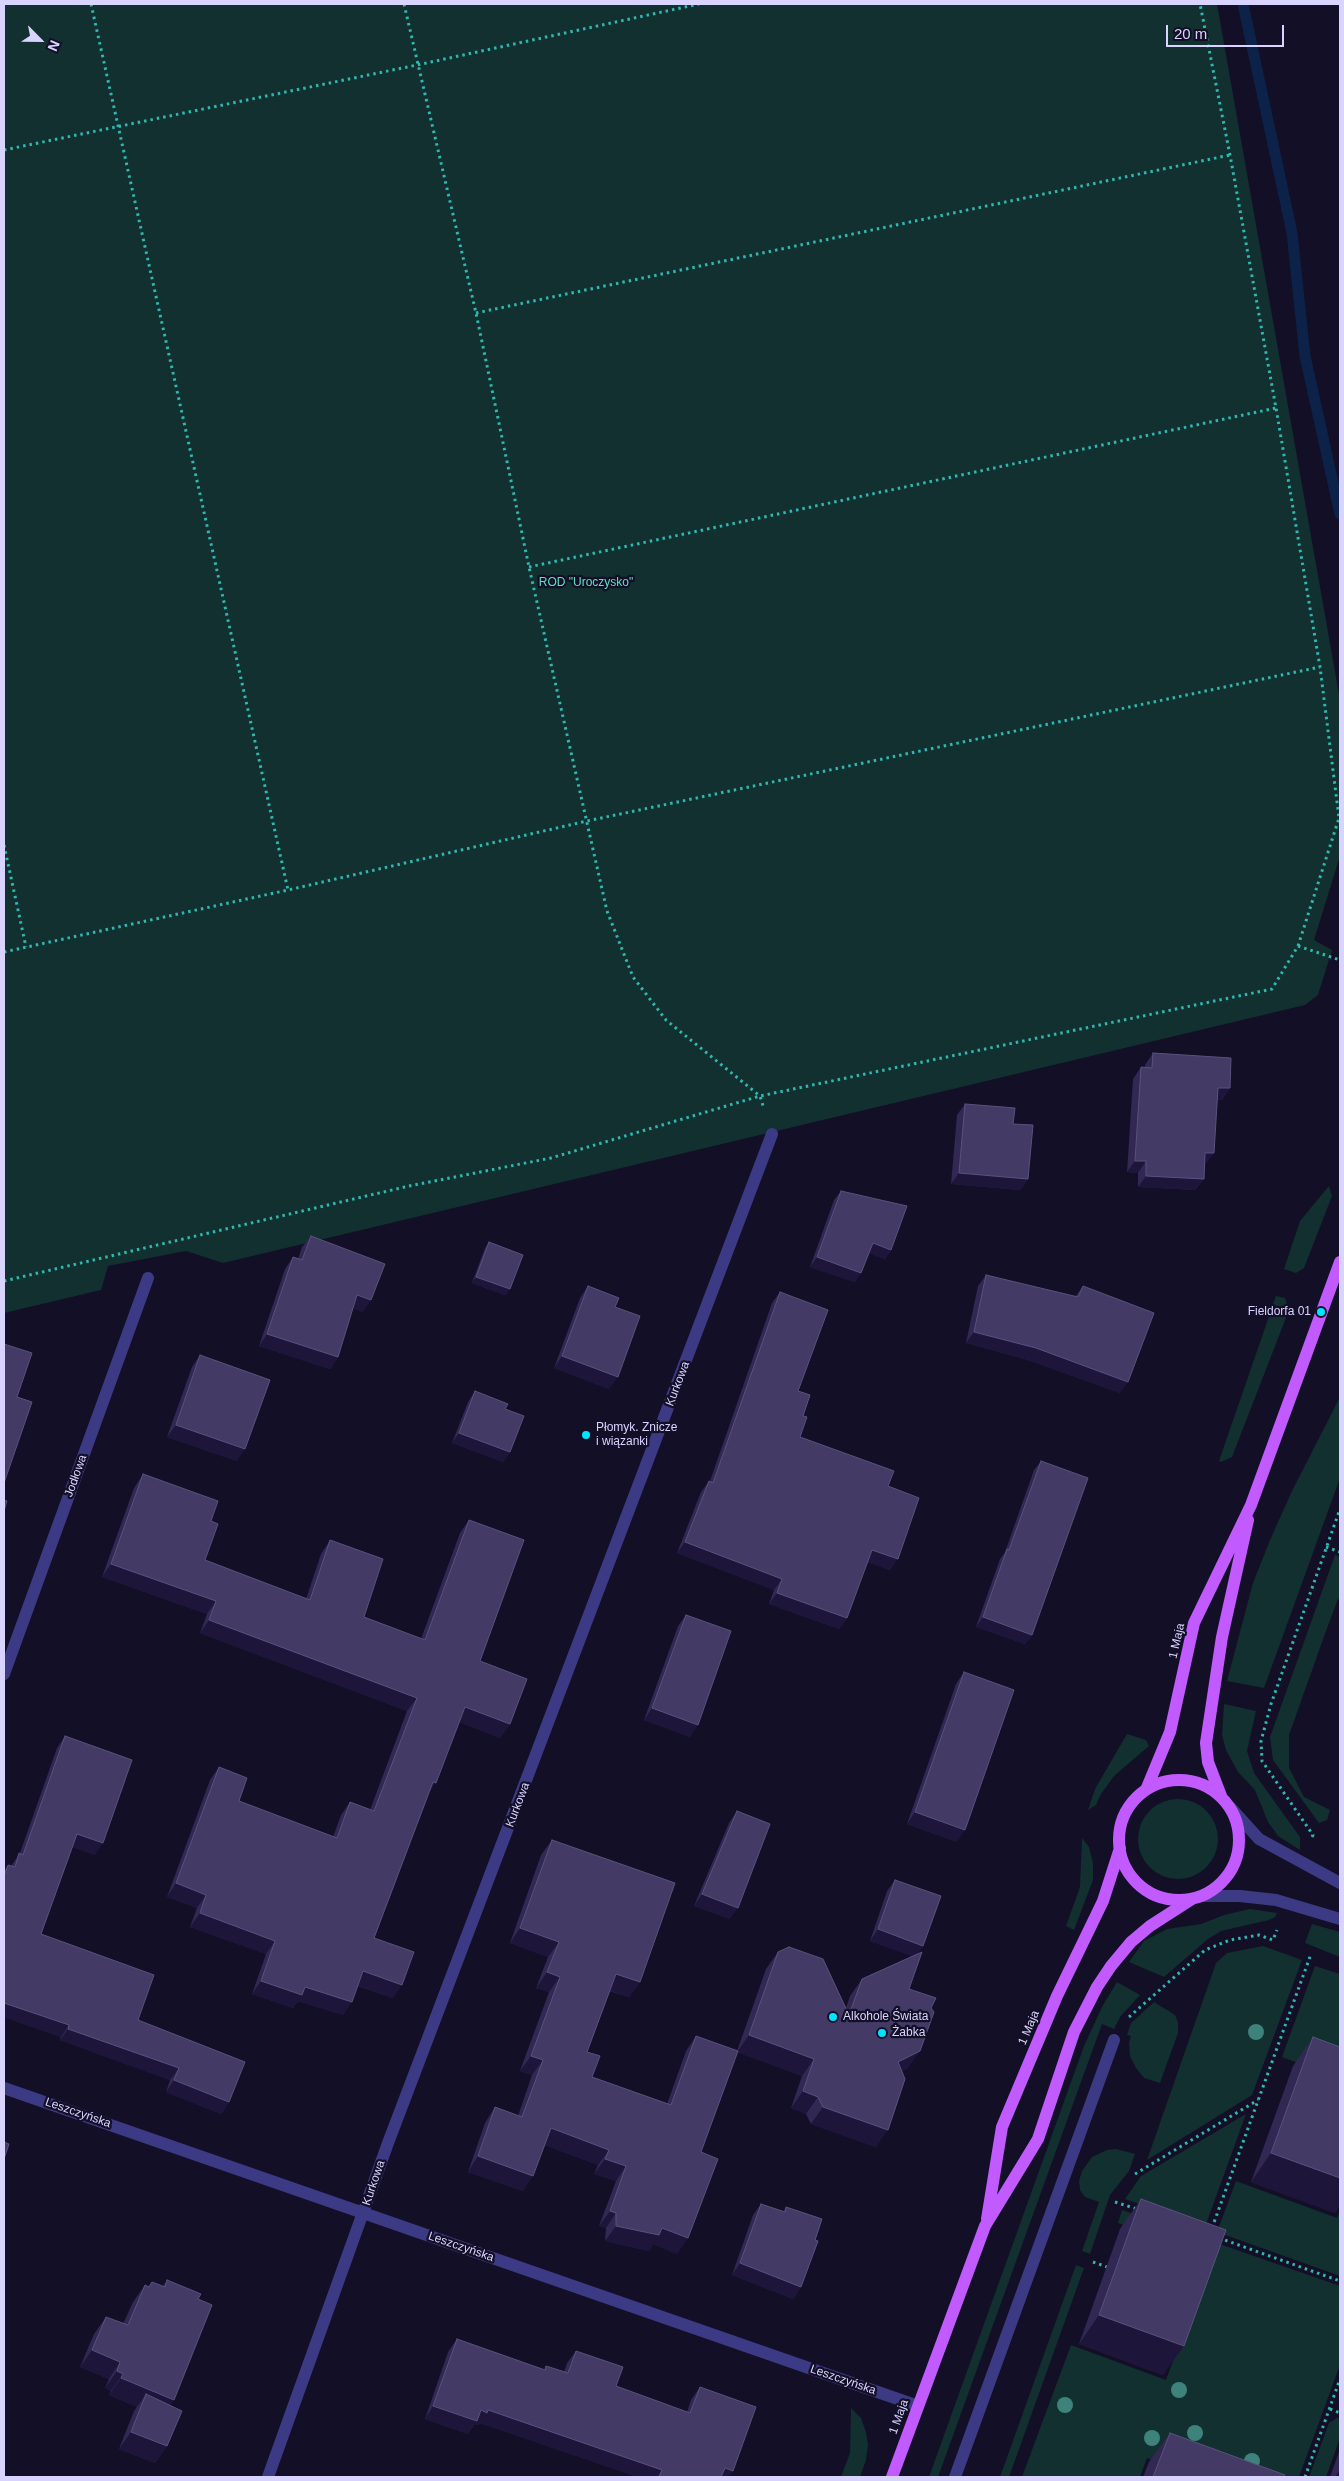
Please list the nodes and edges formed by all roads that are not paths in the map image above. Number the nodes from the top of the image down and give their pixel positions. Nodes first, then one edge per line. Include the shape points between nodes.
1 (772, 1134) road end
2 (1340, 1262) edge
3 (148, 1278) dead end
4 (1251, 1505) junction
5 (4, 1674) edge
6 (1146, 1790) junction
7 (1221, 1796) junction
8 (1231, 1808) junction
9 (1120, 1848) junction
10 (1340, 1883) edge
11 (1197, 1898) junction
12 (1340, 1919) edge
13 (1114, 2040) road end
14 (4, 2088) edge
15 (363, 2213) junction
16 (985, 2226) junction
17 (918, 2406) junction
18 (268, 2477) edge
19 (892, 2477) edge
20 (956, 2477) edge

1 - 15 street, Kurkowa
2 - 4 main road, 1 Maja
3 - 5 street, Jodłowa
4 - 6 main road, 1 Maja via 1194,1623 1170,1732
4 - 7 main road, 1 Maja via 1222,1637 1206,1743 1208,1762
6 - 7 main road via 1171,1780 1183,1780 1203,1785
6 - 9 main road via 1125,1814 1120,1830
7 - 8 main road
8 - 10 street via 1259,1839
8 - 11 main road via 1238,1825 1239,1850 1232,1870 1217,1887
9 - 11 main road via 1126,1867 1139,1885 1166,1899
9 - 16 main road, 1 Maja via 1103,1901 1057,1996 1002,2127
11 - 12 street via 1240,1896 1276,1900
11 - 16 main road, 1 Maja via 1150,1926 1131,1942 1097,1987 1074,2032 1038,2139
13 - 20 street
14 - 15 street, Leszczyńska
15 - 17 street, Leszczyńska
15 - 18 street, Kurkowa
16 - 17 main road, 1 Maja
17 - 19 main road, 1 Maja

